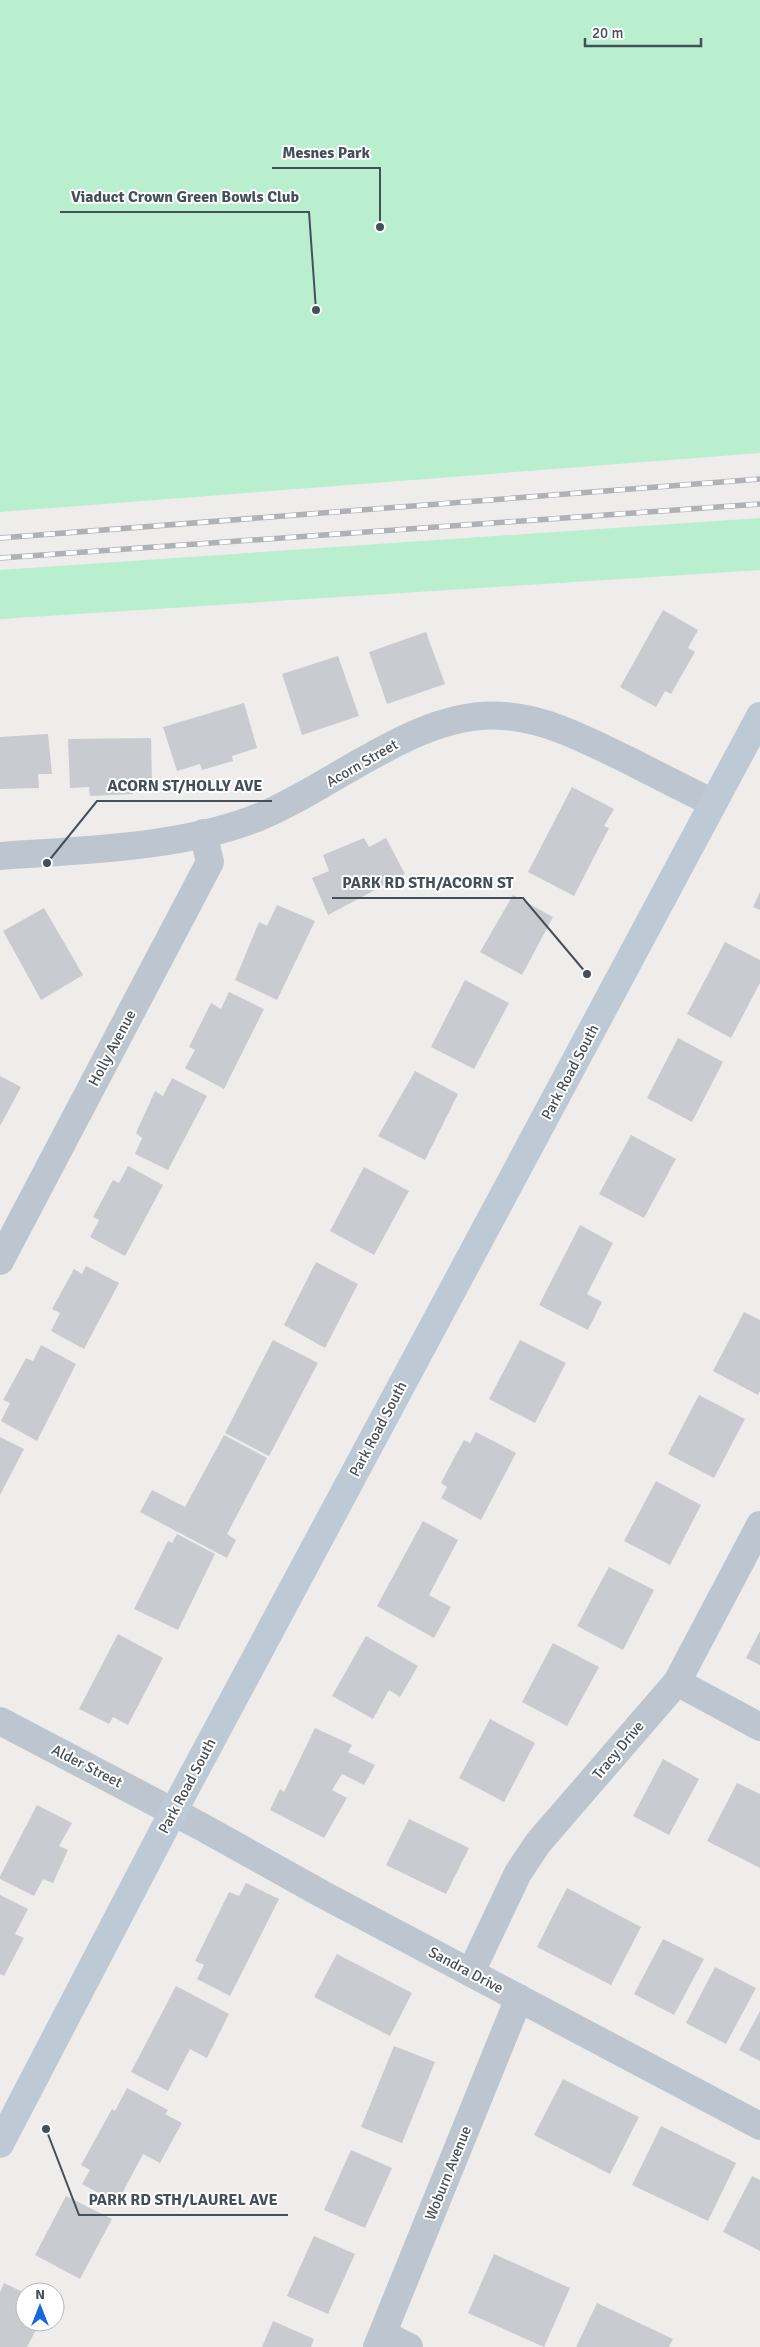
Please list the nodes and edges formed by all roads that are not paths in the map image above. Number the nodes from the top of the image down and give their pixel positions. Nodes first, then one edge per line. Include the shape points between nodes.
1 (760, 716) edge
2 (713, 804) junction
3 (203, 833) junction
4 (0, 856) edge
5 (0, 1261) edge
6 (760, 1525) edge
7 (677, 1682) junction
8 (0, 1722) edge
9 (760, 1726) edge
10 (173, 1812) junction
11 (471, 1972) junction
12 (519, 1998) junction
13 (760, 2126) edge
14 (0, 2144) edge
15 (380, 2340) edge
16 (409, 2347) edge

1 - 2 street, Park Road South
2 - 3 street, Acorn Street via 588,740 550,725 503,716 482,716 400,740 311,792 267,813
2 - 10 street, Park Road South
3 - 4 street, Acorn Street via 131,845
3 - 5 street, Holly Avenue via 210,862
6 - 7 street, Tracy Drive
7 - 9 street
7 - 11 street, Tracy Drive via 538,1843 518,1873
8 - 10 street, Alder Street
10 - 11 street, Sandra Drive
10 - 14 street, Park Road South
11 - 12 street, Sandra Drive
12 - 13 street, Sandra Drive
12 - 15 street, Woburn Avenue
15 - 16 street

